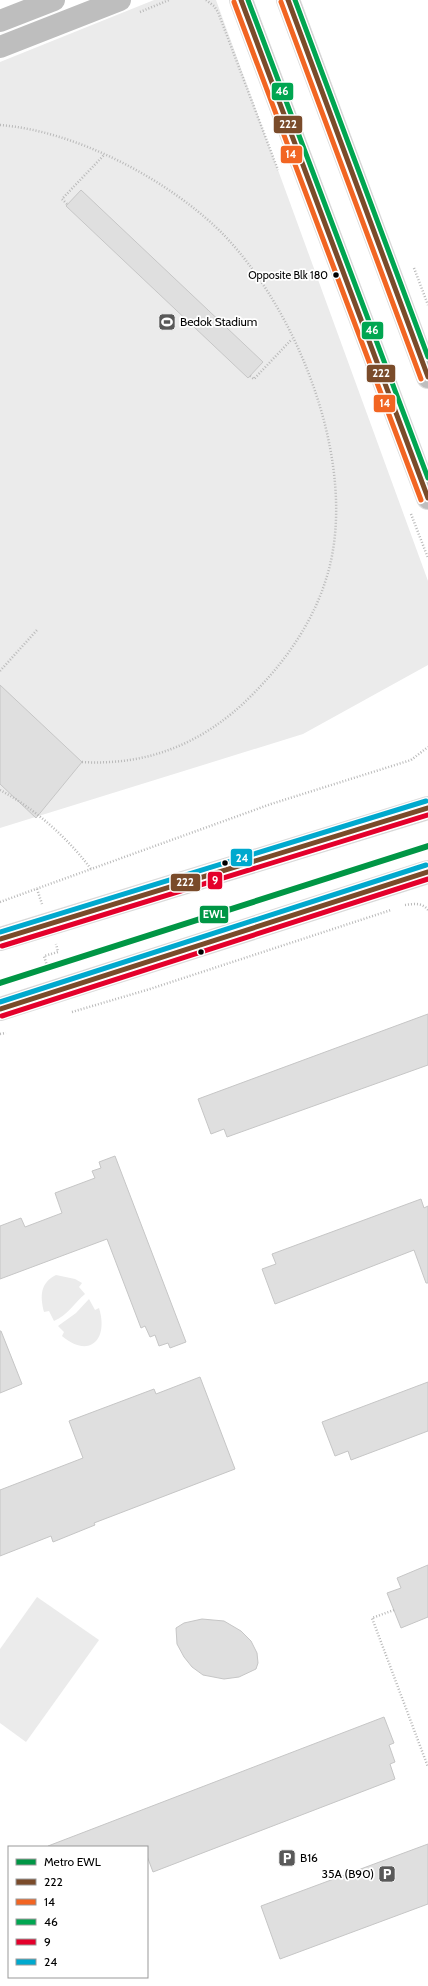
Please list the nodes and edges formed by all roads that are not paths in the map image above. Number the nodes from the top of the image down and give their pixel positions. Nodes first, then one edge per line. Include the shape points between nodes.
1 (54, 0) edge
2 (120, 0) edge
3 (240, 0) edge
4 (288, 0) edge
5 (0, 21) edge
6 (0, 47) edge
7 (428, 377) edge
8 (428, 498) edge
9 (428, 793) edge
10 (428, 808) edge
11 (400, 817) junction
12 (428, 872) edge
13 (0, 939) edge
14 (0, 1009) edge

1 - 5 main road
2 - 6 main road
3 - 8 main road
4 - 7 main road
9 - 11 main road
10 - 11 main road
11 - 13 main road
12 - 14 main road

